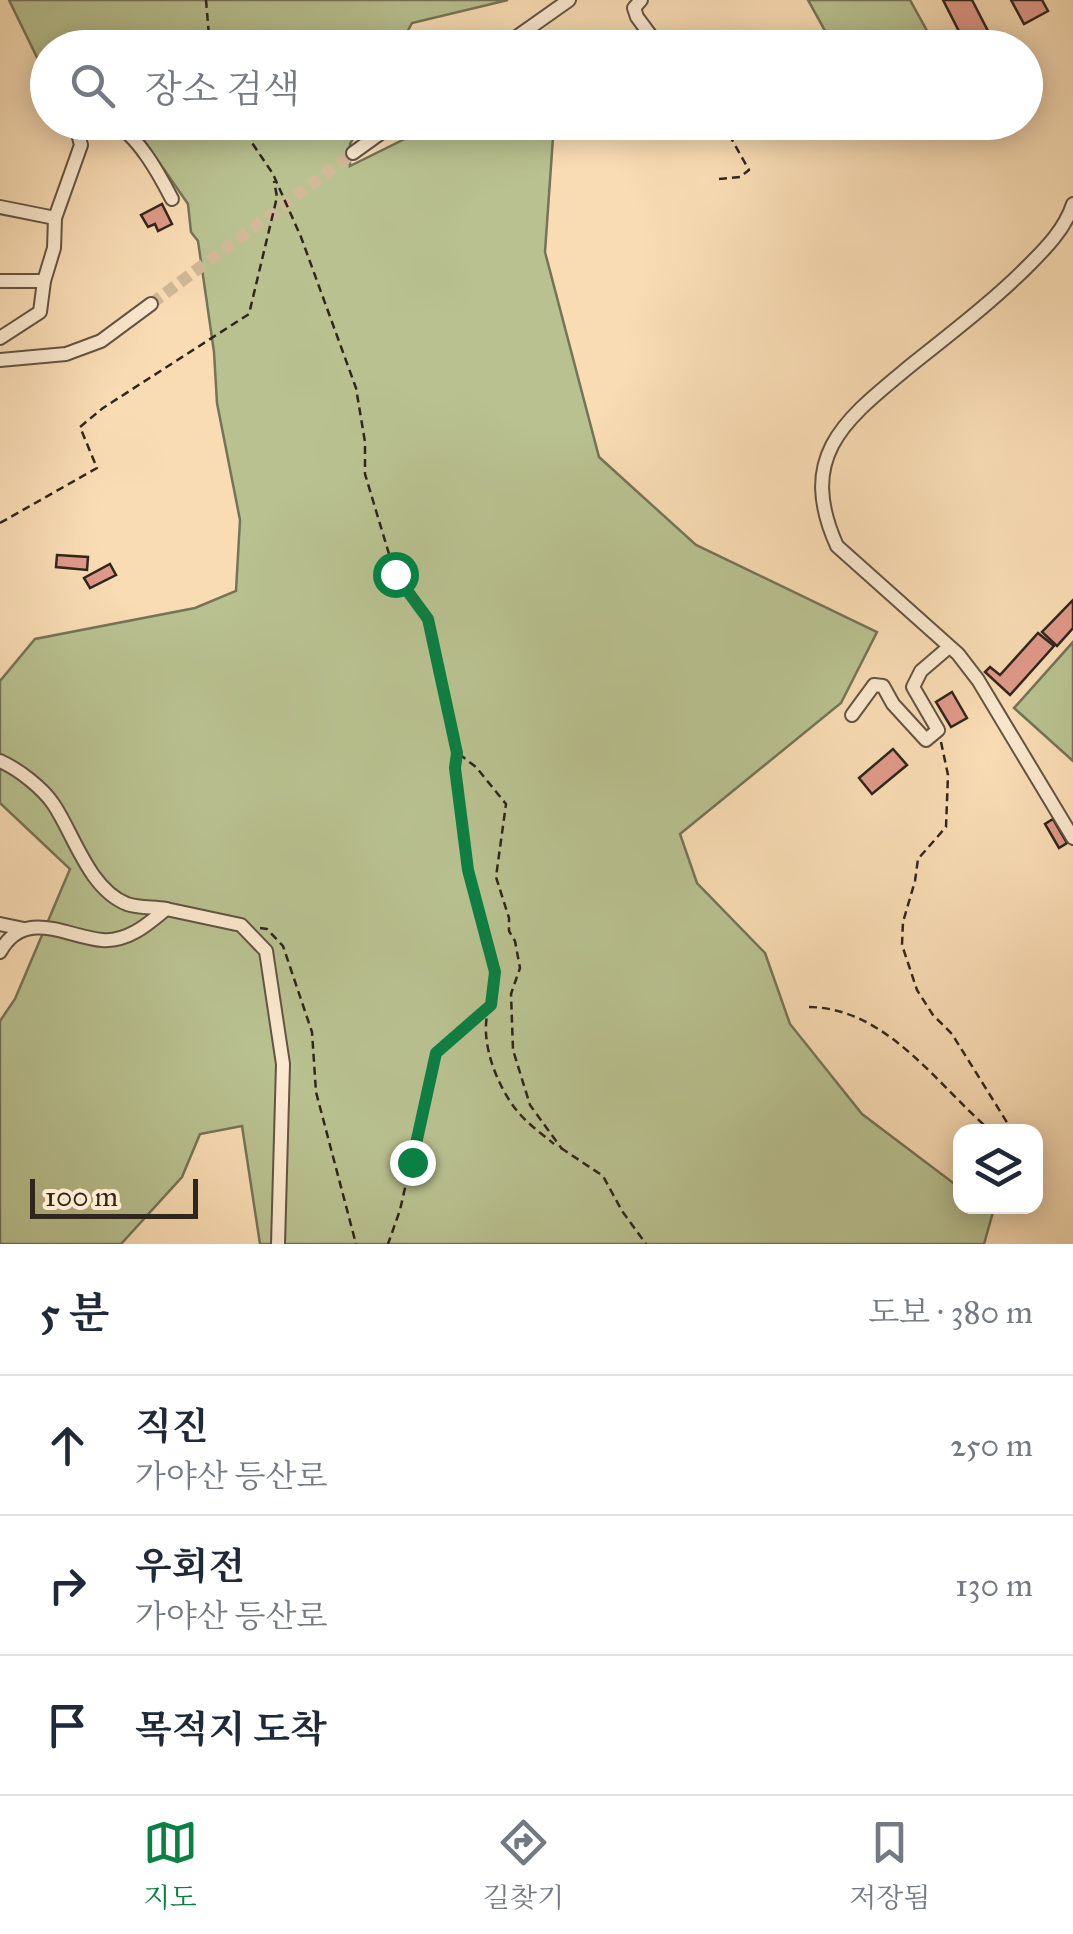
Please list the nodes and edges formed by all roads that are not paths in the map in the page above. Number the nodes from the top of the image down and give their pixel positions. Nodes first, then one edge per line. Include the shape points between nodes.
1 (570, 0) edge
2 (641, 0) edge
3 (527, 30) edge
4 (646, 30) edge
5 (80, 140) edge
6 (133, 140) edge
7 (371, 140) edge
8 (353, 153) tunnel mouth
9 (172, 199) dead end
10 (0, 207) edge
11 (1073, 207) edge
12 (55, 218) junction
13 (44, 280) junction
14 (0, 281) edge
15 (151, 304) tunnel mouth
16 (0, 338) edge
17 (0, 360) edge
18 (950, 646) junction
19 (852, 715) dead end
20 (0, 761) edge
21 (1073, 838) edge
22 (166, 909) junction
23 (0, 924) edge
24 (24, 929) junction
25 (0, 952) edge
26 (278, 1244) edge

1 - 3 street
2 - 4 street via 634,8
5 - 12 street
6 - 9 street
7 - 8 street
10 - 12 street
11 - 18 street via 1058,234 1011,283 856,411 826,461 826,522 837,546
12 - 13 street
13 - 14 street
13 - 16 street via 40,312
15 - 17 street via 101,341 66,354
18 - 19 street via 912,687 938,730 926,740 883,686 874,685
18 - 21 street via 978,680
20 - 22 street via 53,803 97,879 126,904
22 - 24 street via 140,932 104,941
22 - 26 street via 242,924 266,951 284,1064
23 - 24 street
24 - 25 street

